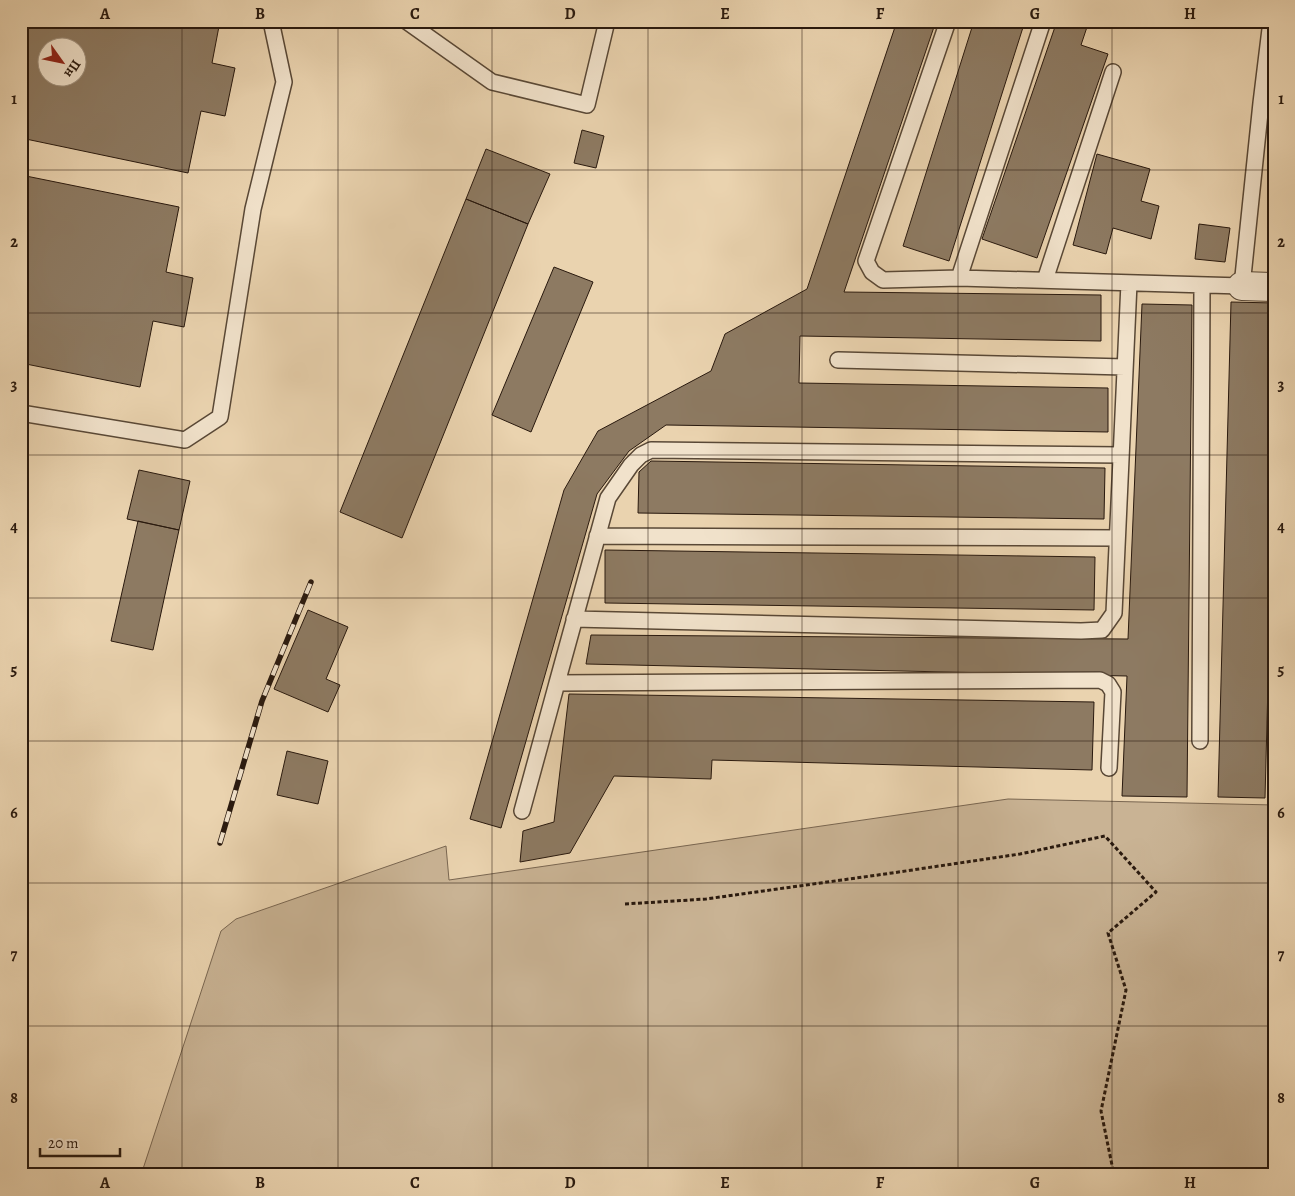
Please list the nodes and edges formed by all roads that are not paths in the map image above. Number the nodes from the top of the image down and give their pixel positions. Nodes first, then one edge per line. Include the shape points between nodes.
1 (271, 21) edge
2 (406, 21) edge
3 (607, 21) edge
4 (948, 21) edge
5 (1043, 21) edge
6 (1271, 21) edge
7 (1112, 72) dead end
8 (1268, 103) edge
9 (959, 278) junction
10 (1045, 280) junction
11 (1129, 283) junction
12 (1202, 285) junction
13 (1242, 286) junction
14 (1274, 287) edge
15 (838, 360) dead end
16 (1125, 367) junction
17 (21, 413) edge
18 (1121, 455) junction
19 (596, 536) junction
20 (1117, 538) junction
21 (574, 619) junction
22 (557, 683) junction
23 (1200, 741) dead end
24 (1109, 768) dead end
25 (522, 811) dead end

1 - 17 lane via 284,82 253,209 220,417 185,440
2 - 3 lane via 492,82 587,105
4 - 9 lane via 866,261 872,272 884,280
5 - 9 lane
6 - 8 lane
7 - 10 lane
8 - 13 lane
9 - 10 lane
10 - 11 lane
11 - 12 lane
11 - 16 lane
12 - 13 lane
12 - 23 lane
13 - 14 street
15 - 16 lane
16 - 18 lane
18 - 19 lane via 651,450 631,465 608,498
18 - 20 lane
19 - 20 lane
19 - 21 lane
20 - 21 lane via 1114,613 1102,630
21 - 22 lane
22 - 24 lane via 1100,680 1113,692
22 - 25 lane

